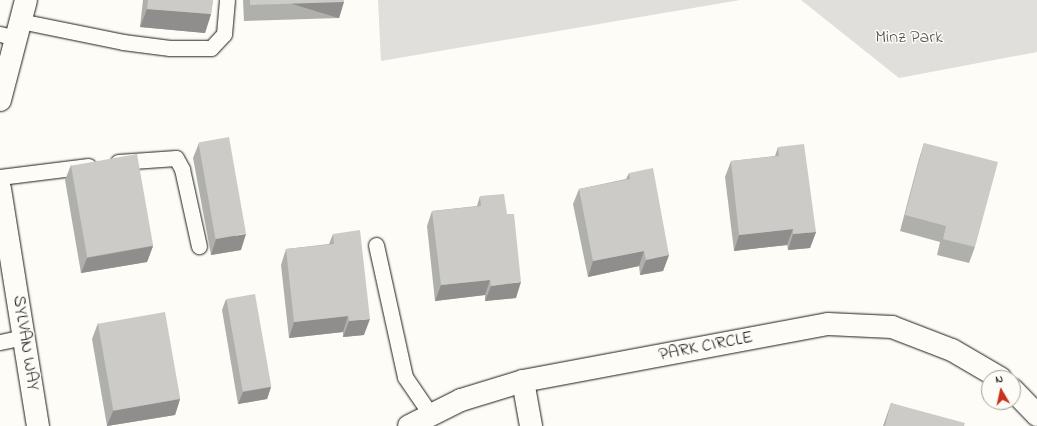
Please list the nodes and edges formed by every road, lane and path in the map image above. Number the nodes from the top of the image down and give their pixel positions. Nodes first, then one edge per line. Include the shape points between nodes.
1 (26, 0) edge
2 (227, 0) edge
3 (12, 31) edge
4 (0, 100) edge
5 (0, 177) edge
6 (0, 188) edge
7 (376, 245) dead end
8 (199, 246) dead end
9 (24, 337) junction
10 (0, 342) edge
11 (986, 370) edge
12 (523, 381) junction
13 (1021, 398) edge
14 (431, 415) junction
15 (1037, 415) edge
16 (38, 426) edge
17 (409, 426) edge
18 (531, 426) edge

1 - 3 street
2 - 3 lane via 224,34 211,48 170,48
3 - 4 street
5 - 8 lane via 154,158 176,158 182,169
6 - 9 street, SYLVAN WAY
7 - 14 lane via 405,377
9 - 10 lane
9 - 16 street, SYLVAN WAY
11 - 12 street, PARK CIRCLE via 952,350 892,327 828,324
12 - 14 street, PARK CIRCLE via 461,400
12 - 18 street
13 - 15 street
14 - 17 street, PARK CIRCLE

